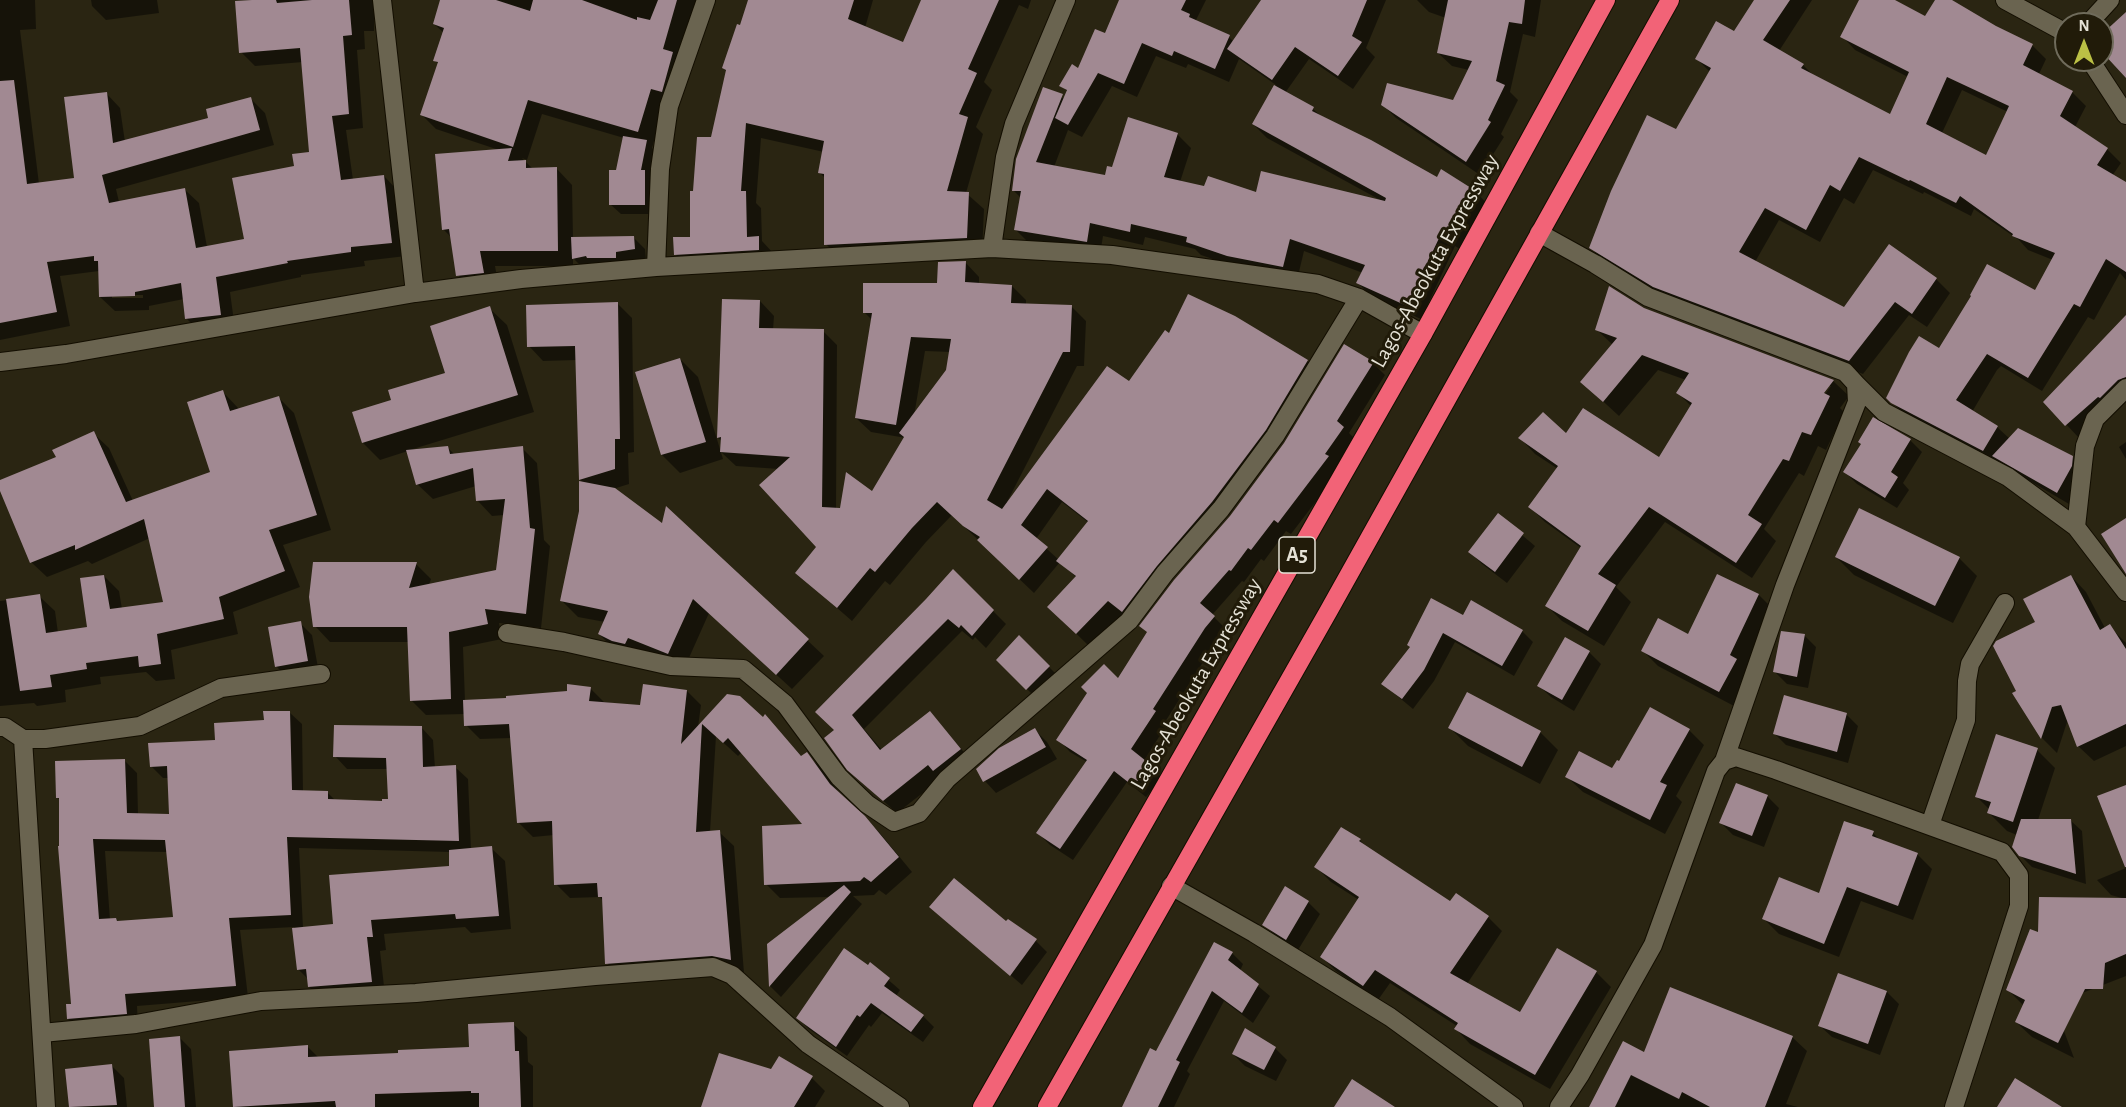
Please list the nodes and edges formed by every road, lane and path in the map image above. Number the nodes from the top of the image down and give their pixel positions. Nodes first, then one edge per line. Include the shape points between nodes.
1 (382, 0) edge
2 (706, 0) edge
3 (1066, 0) edge
4 (1606, 0) edge
5 (1670, 0) edge
6 (2004, 0) edge
7 (2110, 0) edge
8 (2099, 12) edge
9 (2054, 27) edge
10 (2098, 72) edge
11 (2126, 115) edge
12 (1539, 233) junction
13 (992, 248) junction
14 (656, 267) junction
15 (415, 293) junction
16 (1359, 298) junction
17 (1423, 334) junction
18 (0, 362) edge
19 (1856, 384) junction
20 (2126, 388) edge
21 (2076, 527) junction
22 (2126, 592) edge
23 (2005, 603) dead end
24 (507, 633) dead end
25 (321, 674) dead end
26 (0, 727) edge
27 (23, 739) junction
28 (1724, 761) junction
29 (1930, 825) junction
30 (1171, 886) junction
31 (42, 1033) junction
32 (46, 1107) edge
33 (900, 1107) edge
34 (982, 1107) edge
35 (1047, 1107) edge
36 (1514, 1107) edge
37 (1559, 1107) edge
38 (1954, 1107) edge

1 - 15 street
2 - 14 street via 669,106 660,169
3 - 13 street via 1014,123
4 - 17 highway, Lagos-Abeokuta Expressway / A5
5 - 12 highway, A5
6 - 9 street
7 - 8 street
10 - 11 street
12 - 19 street via 1648,297 1845,372
12 - 30 highway, A5
13 - 14 street
13 - 16 street via 1112,255 1220,269 1318,284
14 - 15 street
15 - 18 street
16 - 17 street
16 - 24 street via 1275,436 1129,621 947,779 919,813 894,822 867,804 839,777 785,704 743,669 671,666
17 - 34 highway, Lagos-Abeokuta Expressway / A5
19 - 21 street via 1884,412 2008,477
19 - 28 street via 1857,402 1785,585
20 - 21 street via 2094,418 2085,446
21 - 22 street
23 - 29 street via 1970,664 1966,720
25 - 27 street via 221,688 140,726
26 - 27 street
27 - 31 street
28 - 29 street via 1736,758 1750,762
28 - 37 street via 1703,804 1653,945
29 - 38 street via 2002,852 2019,875 2019,906
30 - 35 highway, A5
30 - 36 street via 1390,1017
31 - 32 street
31 - 33 street via 136,1024 261,1001 416,993 713,967 732,975 808,1044

